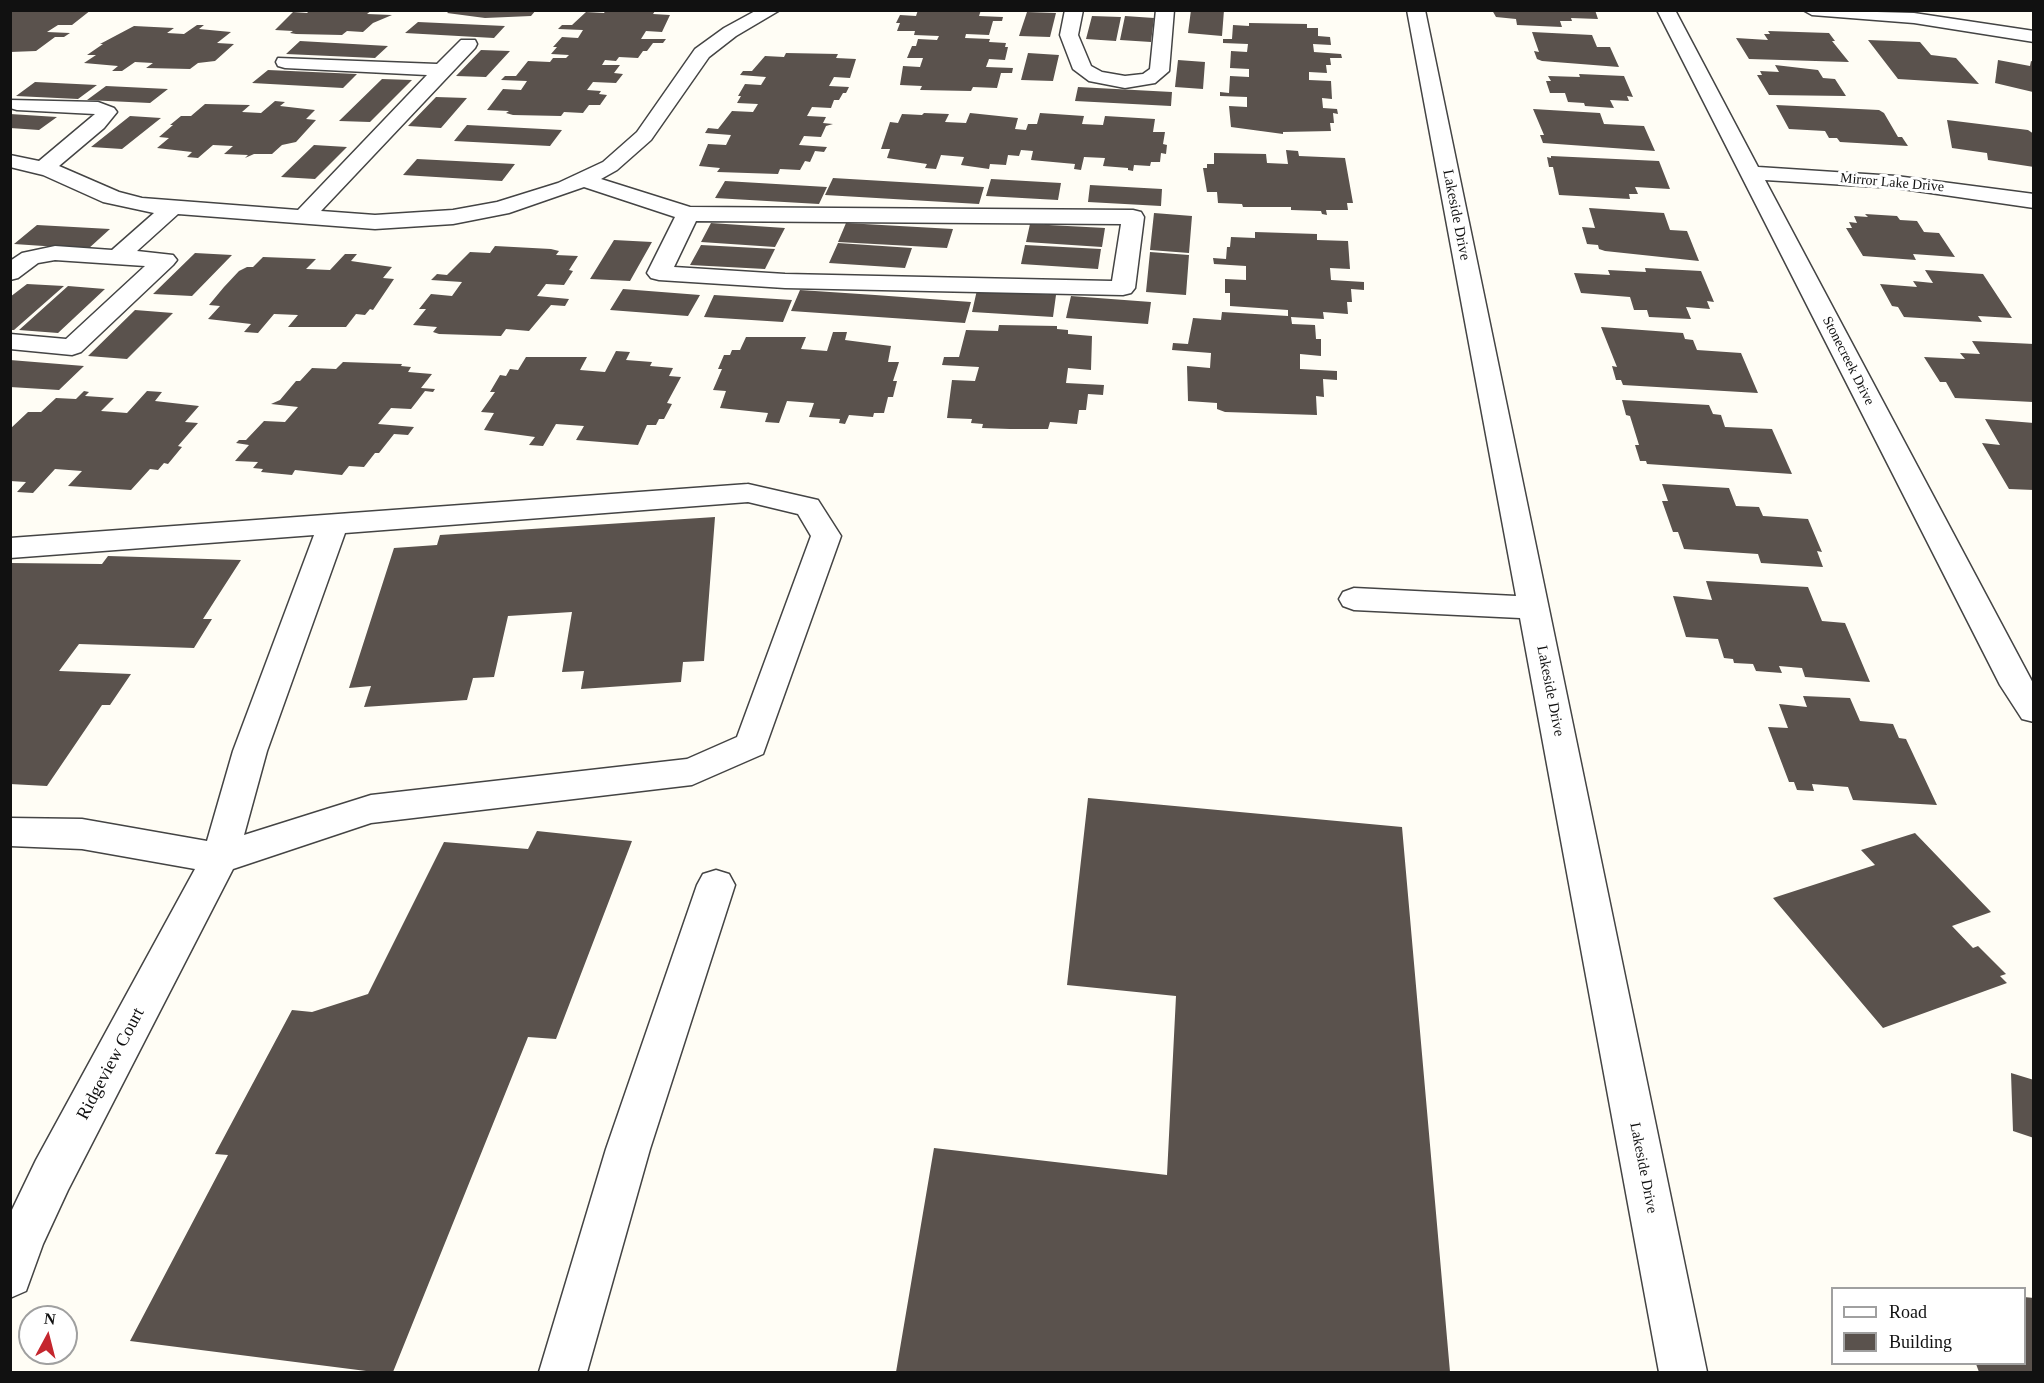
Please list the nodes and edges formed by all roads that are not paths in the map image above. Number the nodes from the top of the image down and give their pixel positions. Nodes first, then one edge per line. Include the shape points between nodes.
1 (771, 10) edge
2 (1074, 10) edge
3 (1166, 10) edge
4 (1416, 10) edge
5 (1666, 10) edge
6 (1812, 10) edge
7 (2034, 37) edge
8 (468, 44) dead end
9 (285, 62) dead end
10 (442, 70) junction
11 (17, 104) dead end
12 (10, 161) edge
13 (43, 168) junction
14 (1750, 173) junction
15 (583, 180) junction
16 (2034, 201) edge
17 (172, 208) junction
18 (688, 214) junction
19 (303, 218) junction
20 (117, 257) junction
21 (10, 273) edge
22 (10, 341) edge
23 (333, 524) junction
24 (10, 548) edge
25 (1354, 599) dead end
26 (1533, 608) junction
27 (2034, 710) edge
28 (10, 832) edge
29 (220, 858) junction
30 (716, 885) dead end
31 (10, 1275) edge
32 (563, 1372) edge
33 (1683, 1372) edge

1 - 15 street via 730,32 702,53 644,136 609,166
2 - 3 street via 1069,35 1083,69 1096,77 1125,82 1148,79 1159,71
4 - 26 street, Lakeside Drive
5 - 14 street, Stonecreek Drive
6 - 7 street via 1914,18
8 - 10 street
9 - 10 street
10 - 19 street
11 - 13 street via 98,108 107,112
12 - 13 street
13 - 17 street via 111,197
14 - 16 street, Mirror Lake Drive via 1896,182
14 - 27 street, Stonecreek Drive via 2016,685
15 - 18 street
15 - 19 street via 501,208 453,217 375,222
17 - 19 street
17 - 20 street
18 - 18 street via 829,214 1133,217 1123,288 784,281 659,273
20 - 21 street via 55,253 30,258
20 - 22 street via 165,260 72,347
23 - 24 street
23 - 29 street, Ridgeview Court via 249,751
23 - 29 street via 748,493 808,507 826,536 751,745 692,772 371,809
25 - 26 street
26 - 33 street, Lakeside Drive
28 - 29 street via 82,834
29 - 31 street, Ridgeview Court via 52,1176 22,1239
30 - 32 street via 628,1149

